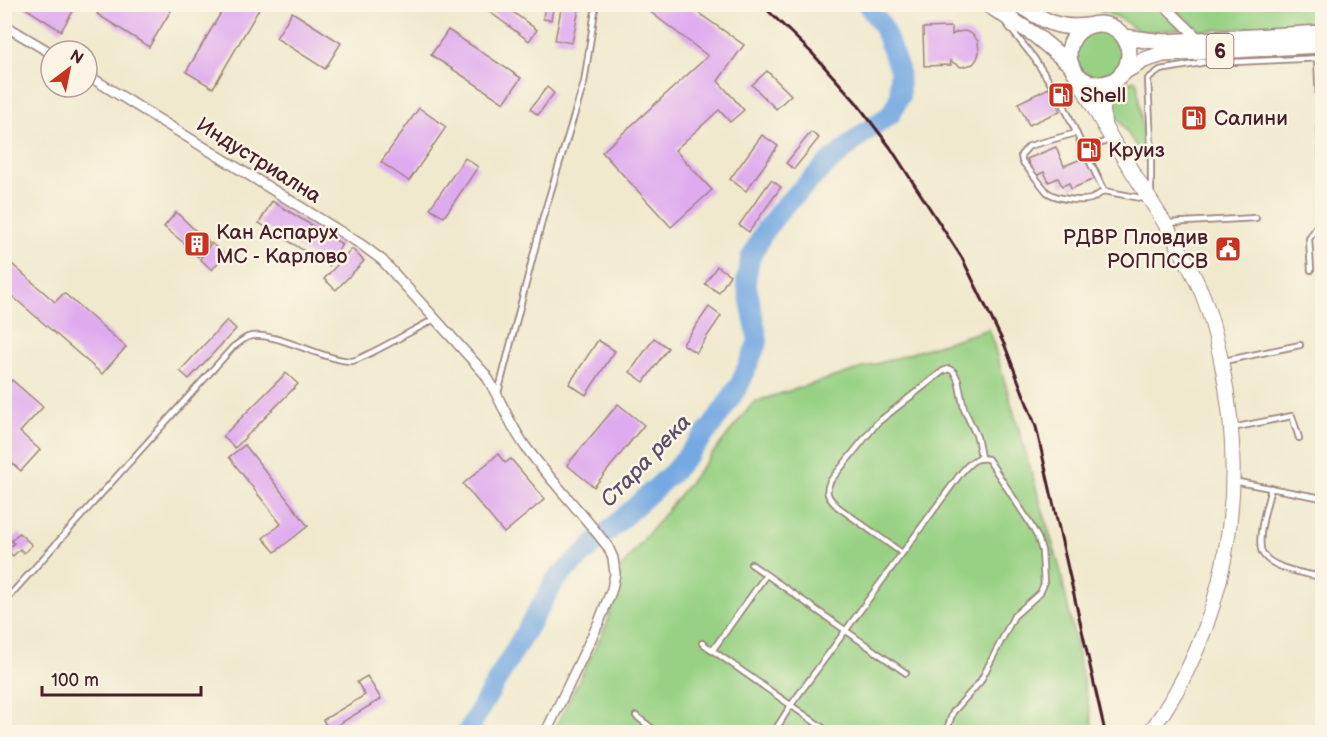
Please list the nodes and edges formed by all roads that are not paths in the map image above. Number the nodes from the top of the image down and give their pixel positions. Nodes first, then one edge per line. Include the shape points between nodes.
1 (596, 4) edge
2 (1018, 4) edge
3 (1163, 4) edge
4 (991, 7) edge
5 (4, 25) edge
6 (1088, 26) junction
7 (1323, 33) edge
8 (1124, 37) junction
9 (1200, 40) junction
10 (39, 46) edge
11 (1188, 53) junction
12 (1321, 54) edge
13 (1200, 63) junction
14 (1072, 68) junction
15 (1120, 76) junction
16 (99, 82) edge
17 (1076, 133) junction
18 (1108, 133) junction
19 (1084, 150) junction
20 (1323, 163) edge
21 (1104, 191) junction
22 (1150, 200) junction
23 (1256, 218) dead end
24 (1323, 219) edge
25 (1165, 223) junction
26 (1311, 270) dead end
27 (435, 319) junction
28 (1300, 345) dead end
29 (1221, 361) junction
30 (498, 393) junction
31 (1232, 428) junction
32 (1299, 438) dead end
33 (981, 457) junction
34 (1233, 481) junction
35 (1270, 488) junction
36 (1323, 498) edge
37 (902, 554) junction
38 (751, 564) dead end
39 (766, 575) junction
40 (1323, 577) edge
41 (4, 602) edge
42 (846, 632) junction
43 (702, 643) dead end
44 (712, 651) junction
45 (906, 673) dead end
46 (791, 705) junction
47 (636, 716) dead end
48 (546, 732) edge
49 (657, 732) edge
50 (774, 732) edge
51 (829, 732) edge
52 (946, 732) edge
53 (1150, 732) edge

1 - 30 lane via 584,83 543,217
2 - 6 main road, 6 via 1059,27
3 - 9 street
4 - 14 main road, 6 via 1035,34
4 - 17 lane via 1045,75
5 - 10 street
6 - 8 main road, 6 via 1108,26
6 - 14 main road via 1070,44
7 - 9 main road, 6
8 - 9 main road, 6 via 1156,42
8 - 15 main road via 1129,55
11 - 12 main road, 6
11 - 13 lane
11 - 15 main road, 6 via 1153,56
12 - 13 lane
12 - 20 lane
13 - 22 lane via 1160,70 1148,80
14 - 15 main road, 6 via 1092,84 1105,84
14 - 18 main road
15 - 18 main road via 1104,99
16 - 27 street, Индустриална via 362,245 382,260
17 - 19 lane
17 - 21 lane via 1029,146 1021,155 1022,161 1053,196 1090,199
18 - 19 lane
18 - 22 main road
19 - 21 lane
21 - 22 lane
22 - 25 main road
23 - 25 lane
24 - 26 lane via 1309,239
25 - 29 main road via 1201,293
27 - 30 street, Индустриална
27 - 41 lane via 354,362 258,335 247,337 233,347
28 - 29 lane
29 - 31 main road
30 - 48 street, Индустриална via 528,450 590,523 613,558 612,589
31 - 32 lane via 1292,416
31 - 34 main road
33 - 37 lane via 961,473
33 - 37 lane via 958,380 949,369 886,415 868,434 831,480 826,494
33 - 52 lane via 988,459 1038,538 1044,584 1040,593 1014,616 980,682 953,712
34 - 35 lane
34 - 53 main road via 1228,540 1208,621 1168,708
35 - 36 lane
35 - 40 lane via 1261,550 1266,558 1290,570
37 - 42 lane
38 - 39 lane
39 - 42 lane
39 - 44 lane
42 - 45 lane
42 - 46 lane
43 - 44 lane
44 - 46 lane
46 - 50 lane
46 - 51 lane
47 - 49 lane

